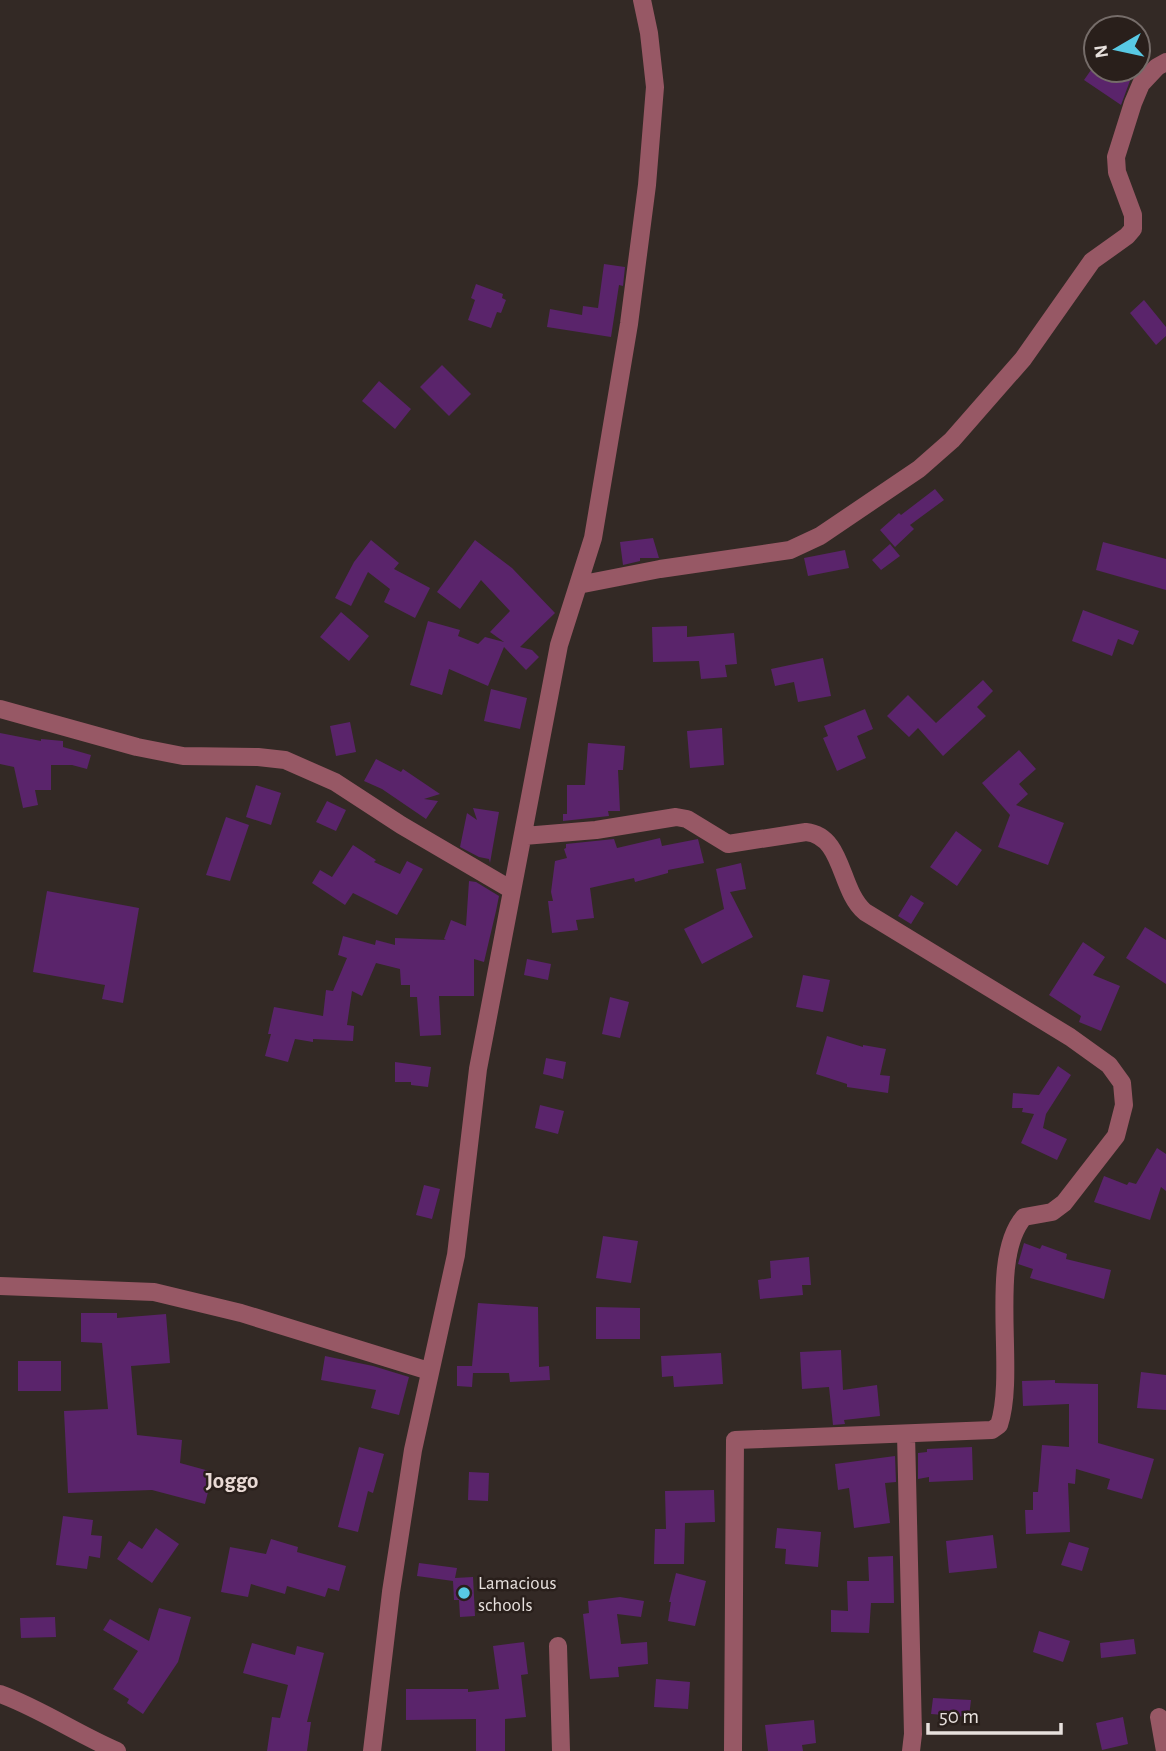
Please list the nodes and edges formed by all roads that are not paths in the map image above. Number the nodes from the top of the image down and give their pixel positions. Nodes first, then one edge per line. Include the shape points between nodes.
1 (642, 0) edge
2 (1166, 62) edge
3 (578, 585) junction
4 (0, 709) edge
5 (524, 836) junction
6 (512, 890) junction
7 (0, 1286) edge
8 (429, 1371) junction
9 (906, 1434) junction
10 (558, 1646) dead end
11 (0, 1694) edge
12 (1159, 1717) dead end
13 (117, 1751) edge
14 (372, 1751) edge
15 (561, 1751) edge
16 (733, 1751) edge
17 (911, 1751) edge
18 (1165, 1751) edge

1 - 3 street via 655,87 648,185 593,538
2 - 3 street via 1142,84 1116,157 1133,229 1092,261 1023,359 952,440 919,469 820,536 790,550
3 - 5 street via 554,668
4 - 6 street via 183,756 285,760 335,782
5 - 6 street
5 - 9 street via 676,817 728,844 817,833 832,847 854,903 1070,1037 1109,1065 1122,1083 1124,1105 1116,1136 1064,1203 1052,1212 1024,1217 1015,1233 1006,1272 1005,1379 999,1425 992,1430
6 - 8 street via 478,1069 456,1255
7 - 8 street via 155,1292 241,1313
8 - 14 street via 391,1592
9 - 16 street via 734,1440
9 - 17 street
10 - 15 street
11 - 13 street
12 - 18 street

